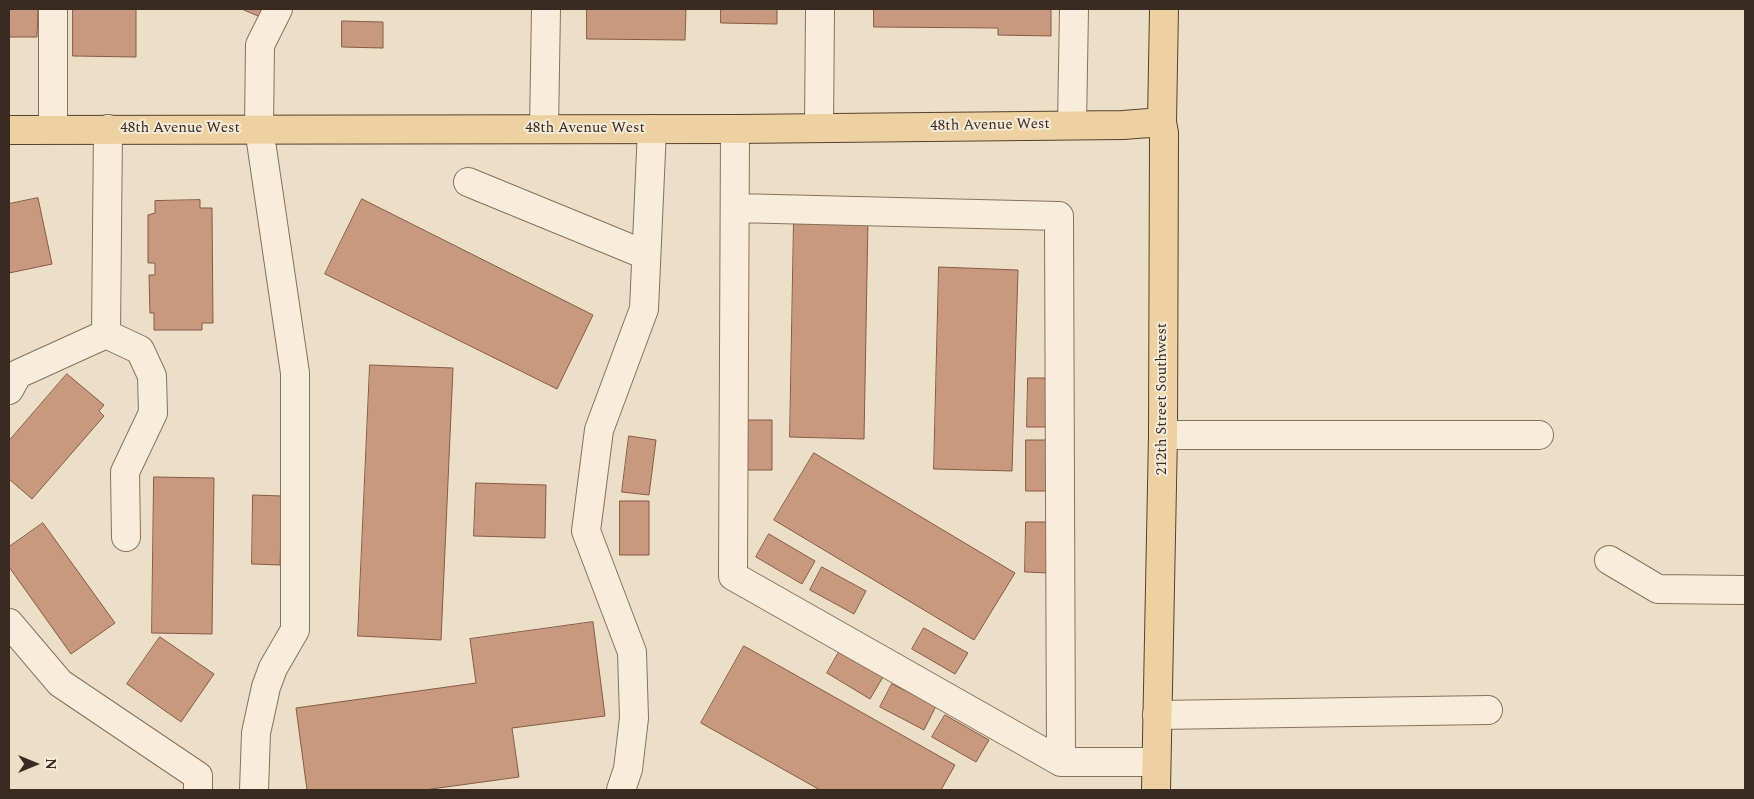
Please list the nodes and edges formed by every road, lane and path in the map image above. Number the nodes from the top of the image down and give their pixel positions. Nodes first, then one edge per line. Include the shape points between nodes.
1 (53, 9) edge
2 (278, 9) edge
3 (546, 9) edge
4 (820, 9) edge
5 (1074, 9) edge
6 (1164, 9) edge
7 (1162, 122) junction
8 (1072, 125) junction
9 (259, 128) junction
10 (819, 128) junction
11 (108, 129) junction
12 (544, 129) junction
13 (652, 129) junction
14 (735, 129) junction
15 (9, 130) edge
16 (53, 130) junction
17 (468, 182) dead end
18 (735, 208) junction
19 (646, 255) junction
20 (106, 334) junction
21 (9, 390) edge
22 (1163, 435) junction
23 (1539, 435) dead end
24 (126, 537) dead end
25 (1609, 560) dead end
26 (1745, 590) edge
27 (9, 623) edge
28 (1488, 710) dead end
29 (1157, 715) junction
30 (1061, 762) junction
31 (1156, 762) junction
32 (198, 790) edge
33 (254, 790) edge
34 (622, 790) edge
35 (1156, 790) edge

1 - 16 street
2 - 9 street via 260,45
3 - 12 street
4 - 10 street
5 - 8 street
6 - 7 main road, 212th Street Southwest
7 - 8 main road, 48th Avenue West
7 - 22 main road, 212th Street Southwest
8 - 10 main road, 48th Avenue West
9 - 11 main road, 48th Avenue West
9 - 12 main road, 48th Avenue West
9 - 33 street via 295,373 295,630 266,686 256,733
10 - 14 main road, 48th Avenue West
11 - 16 main road, 48th Avenue West
11 - 20 street
12 - 13 main road, 48th Avenue West
13 - 14 main road, 48th Avenue West
13 - 19 street
14 - 18 street
15 - 16 main road, 48th Avenue West
17 - 19 street
18 - 30 street via 733,576
18 - 30 street via 1059,216
19 - 34 street via 644,309 599,430 586,531 632,652 634,718
20 - 21 street via 18,374
20 - 24 street via 140,350 152,376 153,413 124,472
22 - 23 street
22 - 29 main road, 212th Street Southwest
25 - 26 street via 1658,589
27 - 32 street via 60,683 198,776
28 - 29 street
29 - 31 main road, 212th Street Southwest
30 - 31 street
31 - 35 main road, 212th Street Southwest

